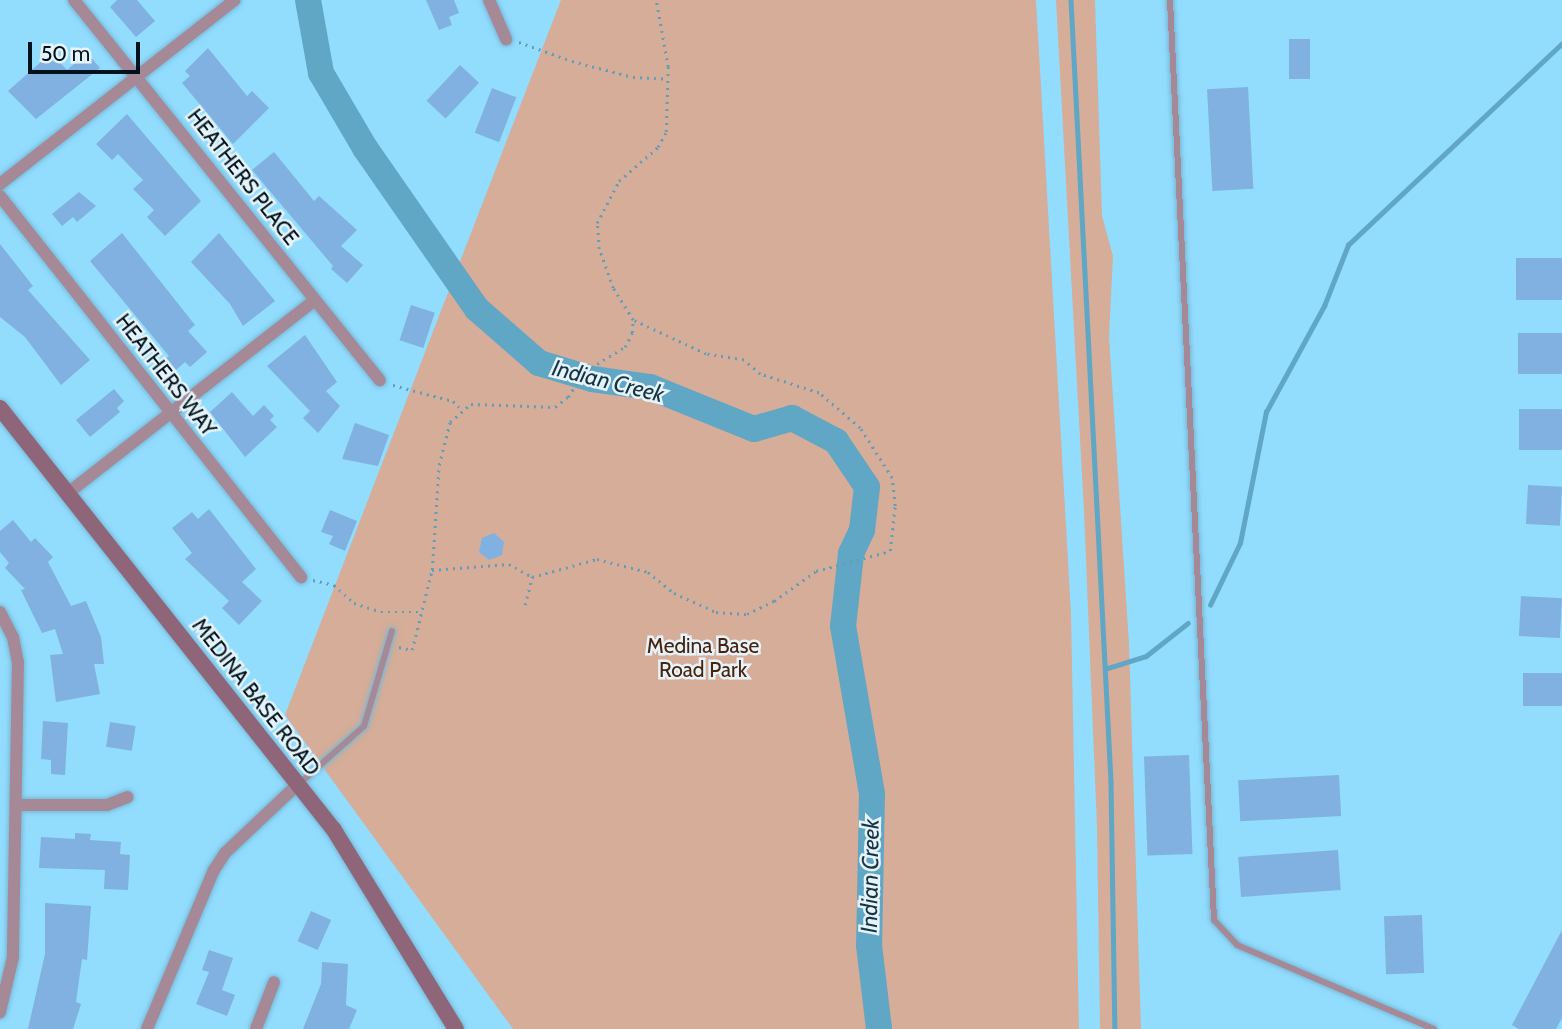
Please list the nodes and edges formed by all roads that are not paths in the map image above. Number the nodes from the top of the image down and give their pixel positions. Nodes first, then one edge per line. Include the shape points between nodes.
1 (74, 0) edge
2 (235, 0) edge
3 (489, 0) edge
4 (1170, 0) edge
5 (506, 39) road end
6 (139, 76) junction
7 (0, 184) edge
8 (0, 196) edge
9 (315, 300) junction
10 (380, 380) road end
11 (0, 408) edge
12 (171, 413) junction
13 (68, 493) junction
14 (301, 578) road end
15 (0, 612) edge
16 (392, 631) dead end
17 (298, 785) junction
18 (128, 797) dead end
19 (16, 805) junction
20 (274, 982) dead end
21 (0, 1012) edge
22 (147, 1029) edge
23 (256, 1029) edge
24 (456, 1029) edge
25 (1434, 1029) edge

1 - 6 street, HEATHERS PLACE
2 - 6 street
3 - 5 street
4 - 25 lane via 1212,912 1223,933 1237,945
6 - 7 street
6 - 9 street, HEATHERS PLACE
8 - 12 street, HEATHERS WAY
9 - 10 street, HEATHERS PLACE
9 - 12 street
11 - 13 street, MEDINA BASE ROAD
12 - 13 street
12 - 14 street, HEATHERS WAY
13 - 17 street, MEDINA BASE ROAD
15 - 19 street via 13,637 18,663
16 - 17 lane via 364,726
17 - 22 street via 225,853 214,870
17 - 24 street, MEDINA BASE ROAD via 359,868
18 - 19 street via 107,805
19 - 21 street via 13,957
20 - 23 street

